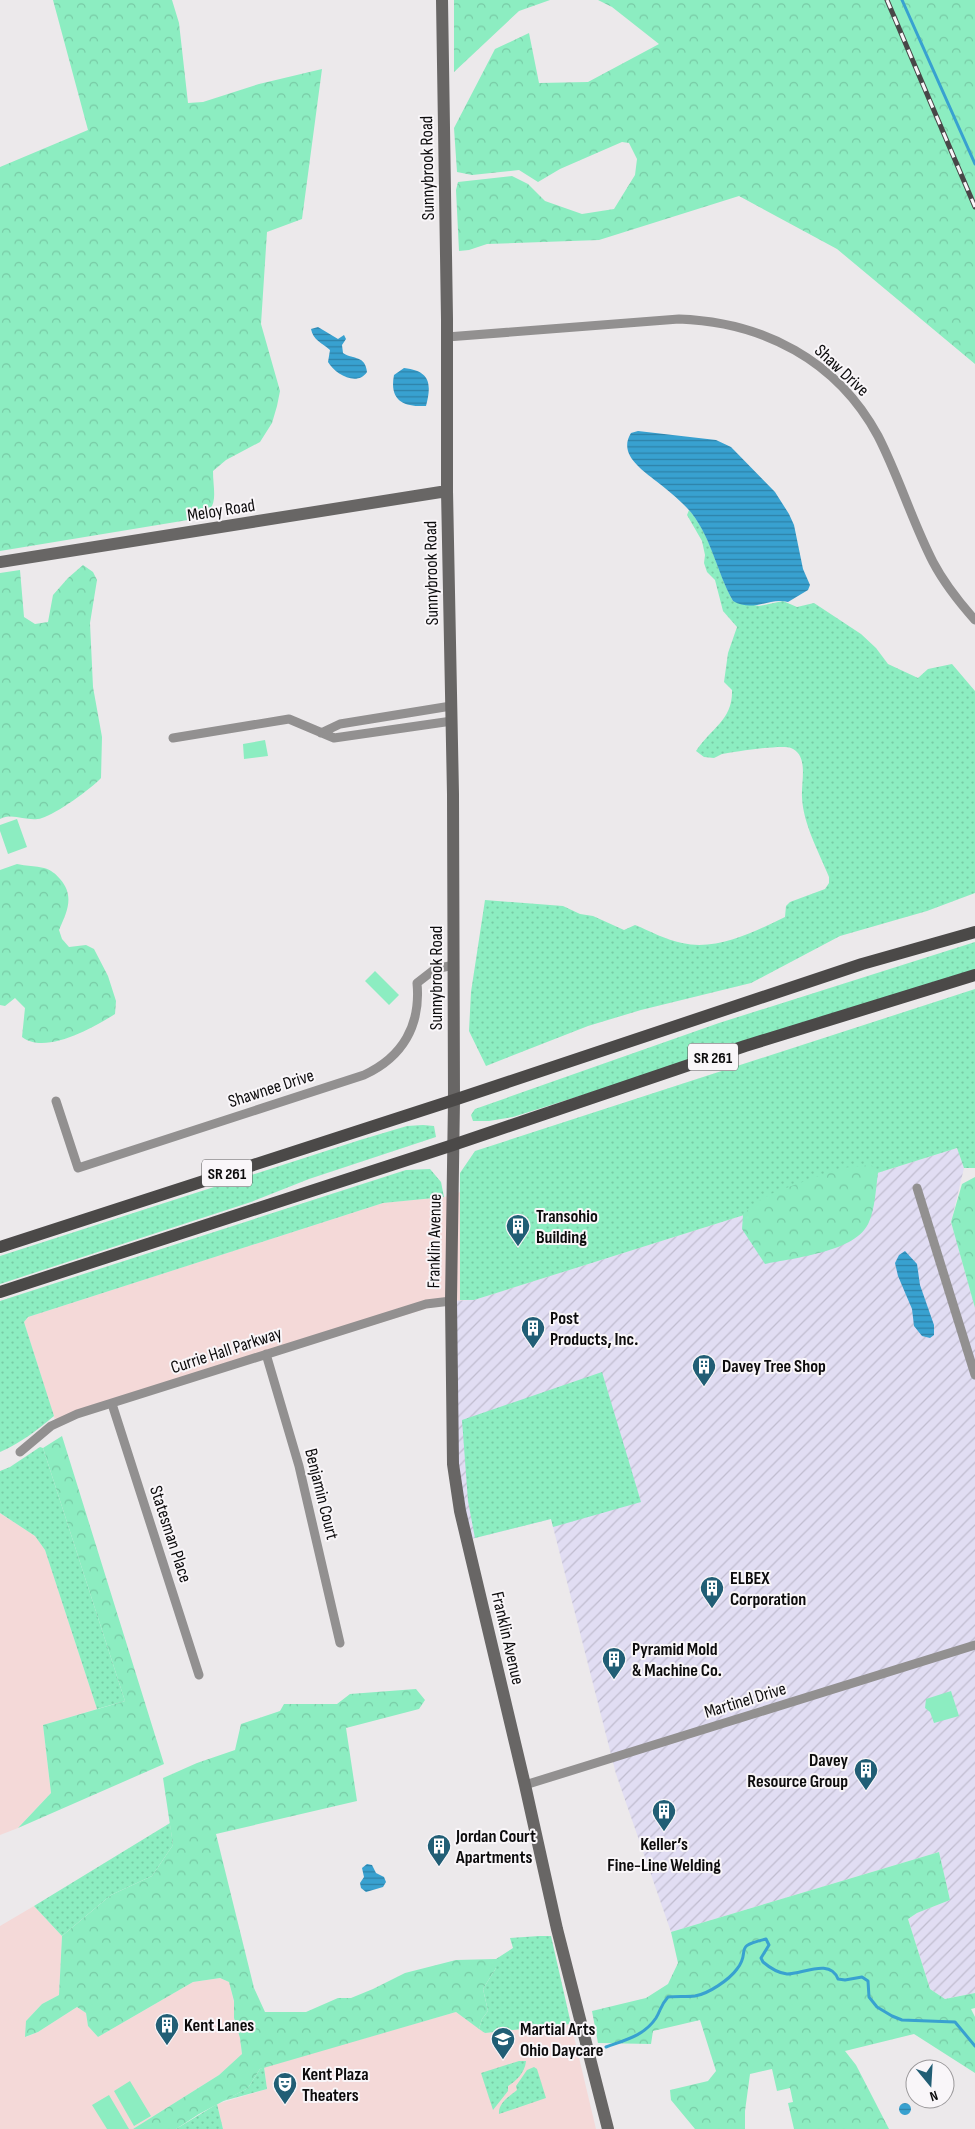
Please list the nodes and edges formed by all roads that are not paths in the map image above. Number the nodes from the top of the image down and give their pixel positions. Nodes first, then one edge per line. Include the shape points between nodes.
1 (442, 0) edge
2 (447, 337) junction
3 (447, 492) junction
4 (0, 562) edge
5 (975, 620) edge
6 (451, 706) junction
7 (452, 721) junction
8 (321, 733) junction
9 (172, 738) dead end
10 (975, 932) edge
11 (454, 965) junction
12 (975, 975) edge
13 (454, 1100) junction
14 (56, 1101) dead end
15 (453, 1145) junction
16 (917, 1188) dead end
17 (0, 1247) edge
18 (0, 1292) edge
19 (451, 1301) junction
20 (266, 1354) junction
21 (975, 1375) edge
22 (112, 1404) junction
23 (20, 1452) dead end
24 (340, 1643) dead end
25 (975, 1645) edge
26 (199, 1675) dead end
27 (525, 1786) junction
28 (608, 2129) edge

1 - 2 street, Sunnybrook Road
2 - 3 street, Sunnybrook Road
2 - 5 street, Shaw Drive via 679,319 736,326 781,342 818,365 864,414 885,452 932,561
3 - 4 street, Meloy Road
3 - 6 street, Sunnybrook Road
6 - 7 street, Sunnybrook Road
6 - 8 street via 340,724
7 - 8 street via 343,738
7 - 11 street, Sunnybrook Road
8 - 9 street via 289,719
10 - 13 main road, SR 261 via 852,967
11 - 13 street, Sunnybrook Road
11 - 14 street, Shawnee Drive via 435,969 417,983 417,1011 397,1053 378,1069 364,1075 78,1168
12 - 15 main road, SR 261 via 746,1046
13 - 15 street, Sunnybrook Road
13 - 17 main road, SR 261
15 - 18 main road, SR 261
15 - 19 street, Franklin Avenue
16 - 21 street
19 - 20 street, Currie Hall Parkway via 426,1304
19 - 27 street, Franklin Avenue via 455,1484
20 - 22 street, Currie Hall Parkway
20 - 24 street, Benjamin Court via 299,1466
22 - 23 street, Currie Hall Parkway via 60,1421
22 - 26 street, Statesman Place
25 - 27 street, Martinel Drive
27 - 28 street, Franklin Avenue via 557,1929

